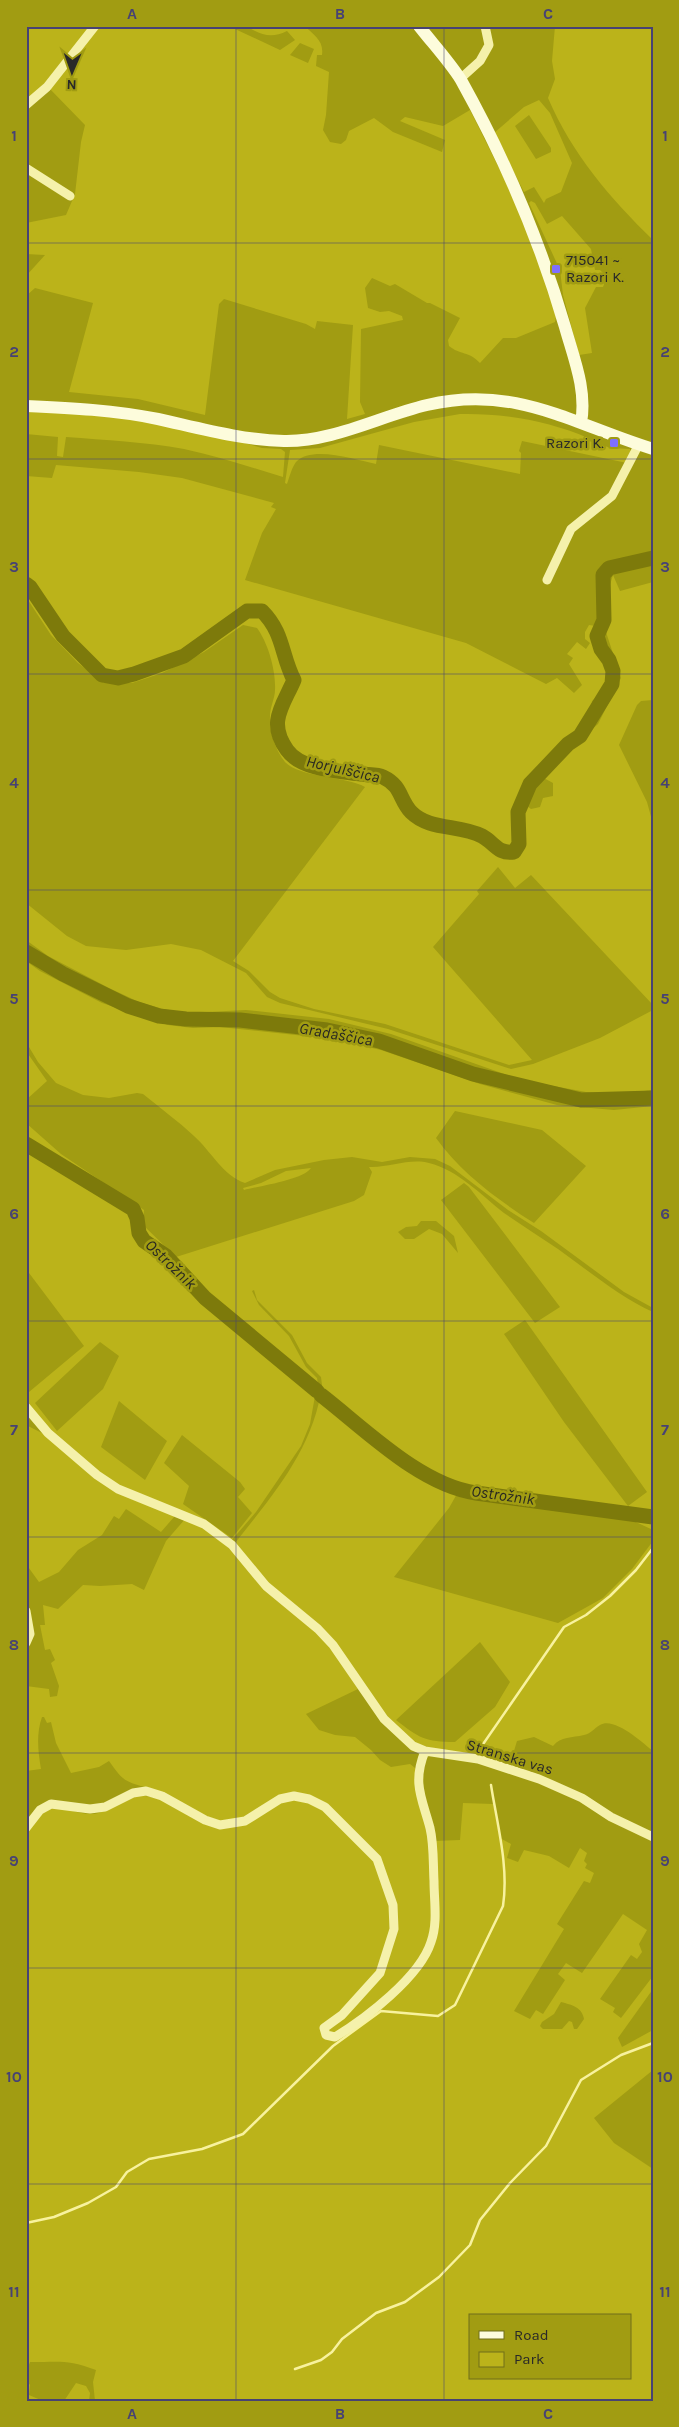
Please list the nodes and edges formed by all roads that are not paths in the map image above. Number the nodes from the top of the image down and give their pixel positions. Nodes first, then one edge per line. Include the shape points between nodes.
1 (95, 26) edge
2 (419, 26) edge
3 (485, 26) edge
4 (460, 80) junction
5 (26, 105) edge
6 (26, 168) edge
7 (70, 196) dead end
8 (26, 406) edge
9 (581, 423) junction
10 (639, 444) junction
11 (653, 449) edge
12 (547, 580) dead end
13 (28, 1413) edge
14 (26, 1611) edge
15 (26, 1643) edge
16 (425, 1751) junction
17 (26, 1828) edge
18 (653, 1837) edge

1 - 5 street via 47,87
2 - 4 street
3 - 4 street via 489,45 480,61
4 - 9 street via 527,214 544,256 582,391
6 - 7 street
8 - 9 street via 116,412 286,442 327,435 426,405 464,399 521,403
9 - 10 street
10 - 11 street
10 - 12 street via 612,496 571,529
13 - 16 street, Stranska vas via 97,1476 118,1489 204,1524 232,1545 266,1586 333,1645 400,1736
14 - 15 street via 30,1634
16 - 17 street via 418,1767 418,1781 432,1844 435,1927 431,1943 404,1984 335,2037 326,2035 324,2028 342,2015 380,1973 394,1929 393,1905 377,1859 325,1807 294,1796 280,1799 244,1821 220,1825 162,1796 146,1792 133,1793 105,1807 90,1809 51,1804 40,1810
16 - 18 street, Stranska vas via 478,1759 539,1779 582,1798 611,1818

